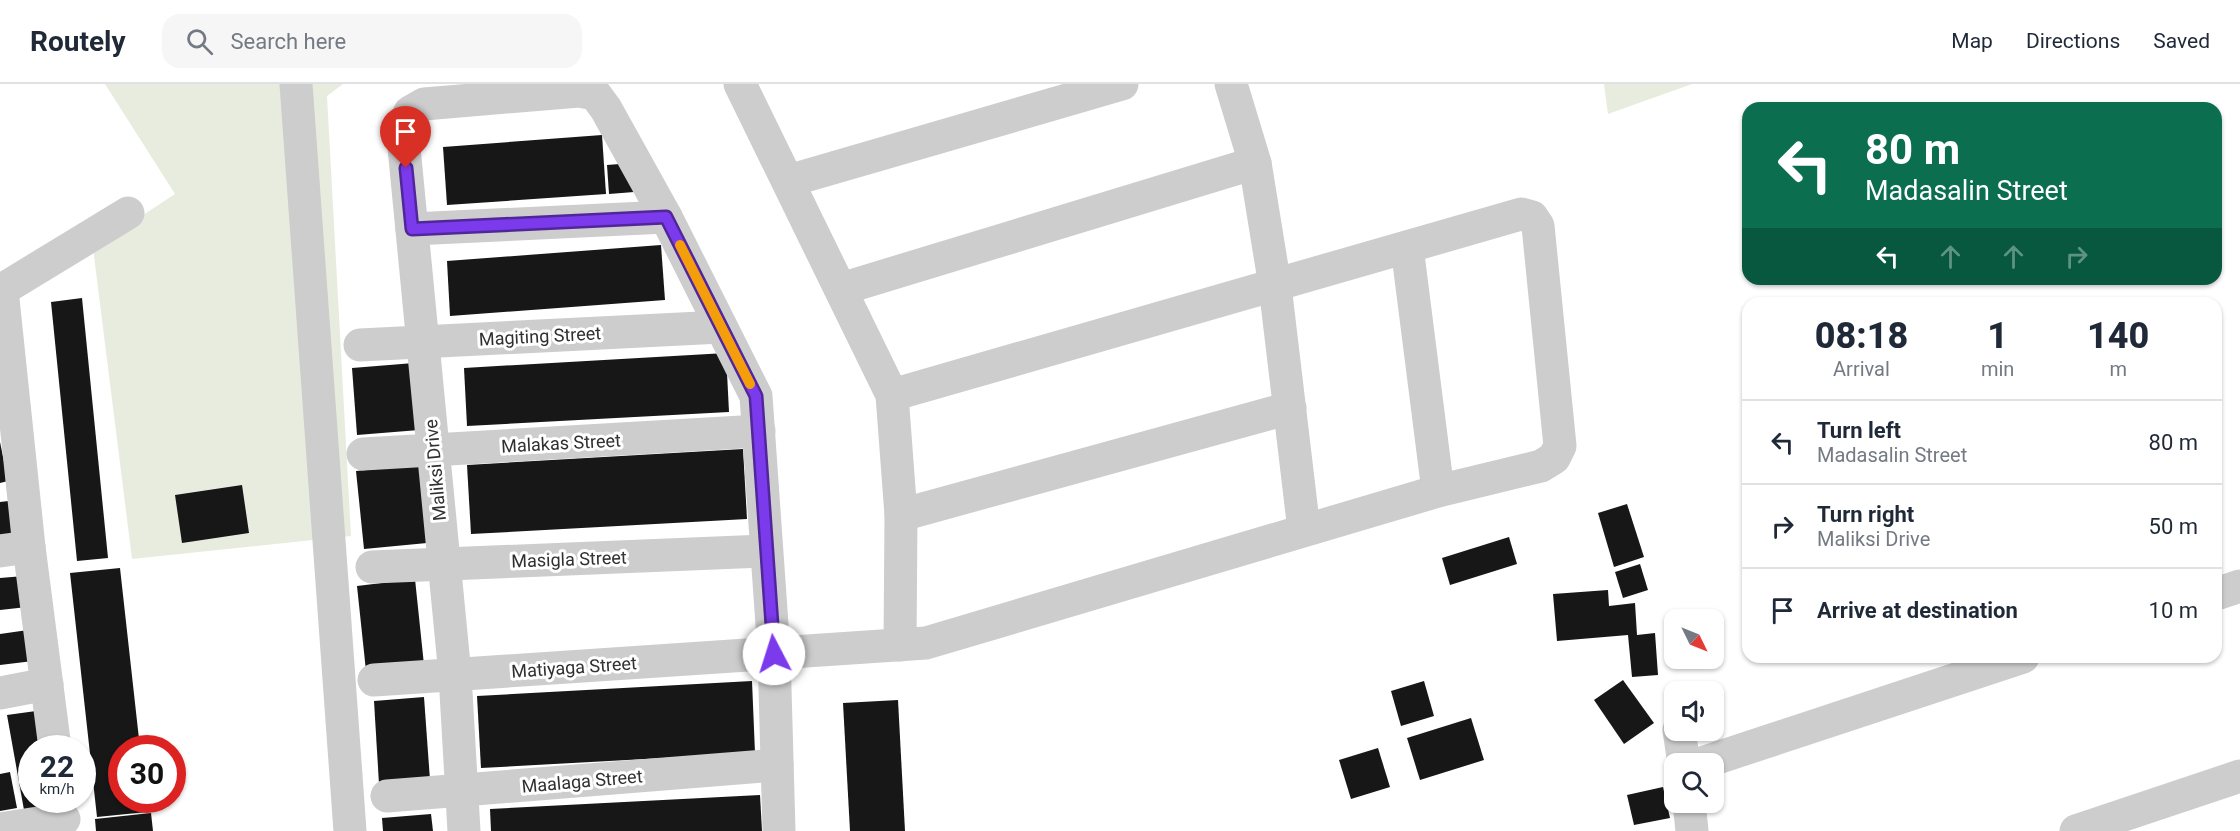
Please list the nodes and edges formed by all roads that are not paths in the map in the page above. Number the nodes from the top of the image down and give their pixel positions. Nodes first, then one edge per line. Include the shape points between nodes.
1 (296, 84) edge
2 (740, 84) edge
3 (1122, 84) edge
4 (1231, 84) edge
5 (1256, 163) junction
6 (788, 181) junction
7 (128, 213) dead end
8 (666, 217) junction
9 (412, 229) junction
10 (1407, 247) junction
11 (1275, 286) junction
12 (841, 289) junction
13 (1, 291) edge
14 (721, 327) junction
15 (423, 342) junction
16 (360, 345) dead end
17 (892, 395) junction
18 (1290, 408) junction
19 (8, 418) edge
20 (759, 432) junction
21 (433, 451) junction
22 (363, 454) dead end
23 (1438, 491) junction
24 (901, 515) junction
25 (1304, 530) junction
26 (14, 549) edge
27 (765, 551) junction
28 (443, 564) junction
29 (372, 567) dead end
30 (2240, 586) edge
31 (2222, 592) edge
32 (900, 645) junction
33 (774, 654) junction
34 (2005, 663) edge
35 (455, 675) junction
36 (374, 680) dead end
37 (47, 684) junction
38 (0, 693) edge
39 (54, 735) edge
40 (1724, 756) edge
41 (777, 765) junction
42 (2240, 776) edge
43 (462, 790) junction
44 (387, 796) dead end
45 (1690, 813) edge
46 (64, 816) edge
47 (0, 829) edge
48 (350, 831) edge
49 (464, 831) edge
50 (779, 831) edge
51 (1692, 831) edge
52 (2076, 831) edge

1 - 48 street
2 - 6 street
3 - 6 street
4 - 5 street
5 - 11 street
5 - 12 street
6 - 12 street
7 - 13 street
8 - 9 street
8 - 9 street, Maliksi Drive via 606,109 595,94 579,91 424,104 410,112 402,127
8 - 14 street
9 - 15 street, Maliksi Drive
10 - 11 street
10 - 23 street
10 - 23 street, Matiyaga Street via 1521,214 1532,217 1538,226 1560,446 1554,458 1541,466
11 - 17 street
11 - 18 street
12 - 17 street
13 - 19 street
14 - 15 street, Magiting Street
14 - 20 street via 756,396
15 - 16 street, Magiting Street
15 - 21 street, Maliksi Drive
17 - 24 street
18 - 24 street
18 - 25 street
19 - 26 street
20 - 21 street, Malakas Street
20 - 27 street
21 - 22 street, Malakas Street
21 - 28 street, Maliksi Drive
23 - 25 street, Matiyaga Street
24 - 32 street
25 - 32 street, Matiyaga Street via 926,643
26 - 37 street
27 - 28 street, Masigla Street
27 - 33 street
28 - 29 street, Masigla Street
28 - 35 street, Maliksi Drive
30 - 31 street
32 - 33 street, Matiyaga Street
33 - 35 street, Matiyaga Street
33 - 41 street
34 - 40 street
35 - 36 street, Matiyaga Street
35 - 43 street, Maliksi Drive
37 - 38 street
37 - 39 street
41 - 43 street, Maalaga Street
41 - 50 street
42 - 52 street
43 - 44 street, Maalaga Street
43 - 49 street, Maliksi Drive
45 - 51 street
46 - 47 street

